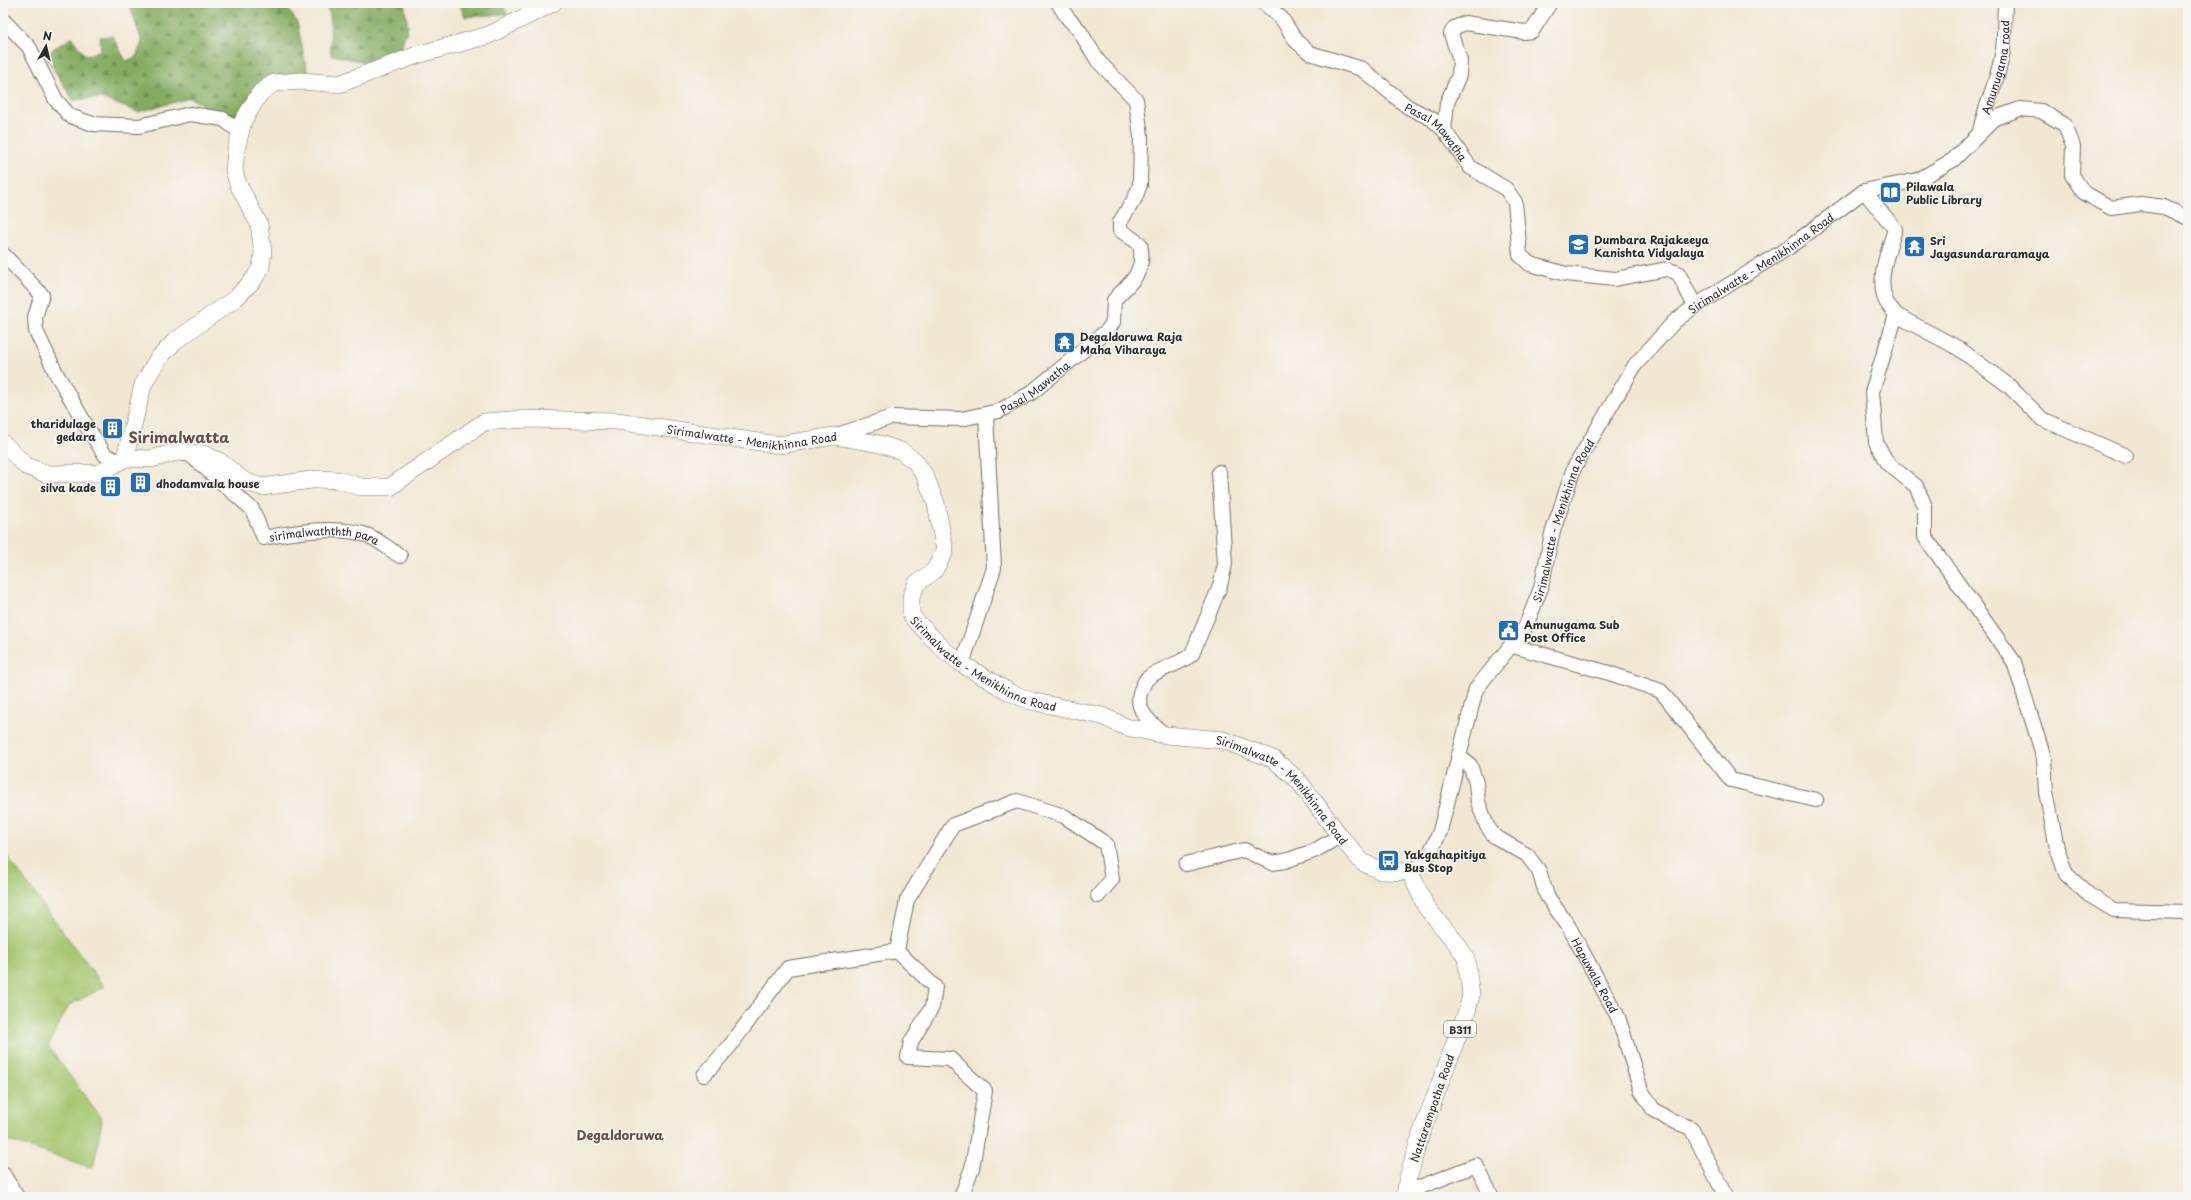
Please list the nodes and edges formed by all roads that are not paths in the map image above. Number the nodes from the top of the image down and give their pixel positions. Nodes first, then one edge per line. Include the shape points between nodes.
1 (553, 3) edge
2 (1058, 3) edge
3 (1264, 3) edge
4 (1550, 3) edge
5 (2005, 3) edge
6 (3, 20) edge
7 (1444, 130) junction
8 (1980, 131) junction
9 (240, 132) junction
10 (1864, 190) junction
11 (2188, 218) edge
12 (3, 254) edge
13 (1696, 306) junction
14 (1896, 315) junction
15 (986, 415) junction
16 (834, 436) junction
17 (3, 443) edge
18 (188, 453) junction
19 (2126, 456) dead end
20 (122, 460) junction
21 (1219, 472) dead end
22 (400, 556) dead end
23 (1513, 646) junction
24 (962, 664) junction
25 (1166, 735) junction
26 (1458, 756) junction
27 (1816, 800) dead end
28 (1340, 836) junction
29 (1186, 864) dead end
30 (1410, 872) junction
31 (1098, 896) dead end
32 (2188, 912) edge
33 (896, 951) junction
34 (704, 1075) dead end
35 (3, 1174) edge
36 (1405, 1195) edge
37 (17, 1197) edge
38 (961, 1197) edge
39 (1492, 1197) edge
40 (1726, 1197) edge

1 - 9 main road via 489,35 417,55 339,84 301,81 274,83 260,93 243,121
2 - 15 street, Pasal Mawatha via 1098,60 1136,100 1141,136 1140,185 1120,222 1120,230 1140,244 1143,258 1138,274 1114,300 1113,322 1108,330 1031,393 999,411
3 - 7 street, Pasal Mawatha via 1282,19 1296,41 1310,53 1362,69 1408,107 1432,119
4 - 7 street via 1532,31 1465,23 1454,28 1452,34 1460,60 1459,75 1447,103
5 - 8 street, Amunugama road via 2002,50
6 - 9 street via 29,47 56,100 70,116 94,124 139,126 190,114 223,119
7 - 13 street, Pasal Mawatha via 1470,167 1506,189 1515,202 1520,255 1530,264 1566,274 1615,279 1667,269 1678,273
8 - 10 street, Sirimalwatte - Menikhinna Road via 1953,160 1918,180
8 - 11 street, Sirimalwatte - Menikhinna Road via 1995,118 2020,109 2041,111 2065,125 2073,146 2072,175 2083,192 2111,208 2141,204 2164,207
9 - 20 main road via 234,171 259,224 263,252 261,267 254,279 236,298 175,341 157,360 143,385
10 - 13 street, Sirimalwatte - Menikhinna Road via 1788,248
10 - 14 street via 1895,229 1885,264 1884,281 1885,299
12 - 20 street via 42,295 35,316 36,331 56,373 87,427 105,455
13 - 23 street, Sirimalwatte - Menikhinna Road via 1674,322 1635,365 1574,468 1552,534 1541,588 1525,628
14 - 19 street via 1958,348 2008,385 2042,419
14 - 32 street via 1872,392 1876,442 1887,463 1916,486 1925,506 1925,537 2014,662 2044,758 2046,792 2054,834 2066,874 2089,895 2114,910
15 - 16 street, Pasal Mawatha via 961,419 892,416
15 - 24 street via 994,568
16 - 18 main road, Sirimalwatte - Menikhinna Road via 779,445 617,421 525,419 484,422 390,487 361,486 338,480 318,479 262,487 244,481 219,461 203,454
16 - 24 main road, Sirimalwatte - Menikhinna Road via 880,444 901,451 916,461 925,476 936,503 945,551 934,571 917,583 911,597 911,613 944,650
17 - 20 main road via 26,466 47,474 100,473
18 - 20 main road, Sirimalwatte - Menikhinna Road via 177,452 151,459
18 - 22 street, sirimalwaththth para via 252,509 264,538 284,534 350,531 370,537
21 - 25 street via 1224,564 1220,586 1192,654 1147,678 1139,693 1141,711 1149,723
23 - 26 street, Sirimalwatte - Menikhinna Road via 1476,689
23 - 27 street via 1662,691 1731,780
24 - 25 main road, Sirimalwatte - Menikhinna Road via 1011,694 1031,701 1102,716 1126,727
25 - 28 main road, Sirimalwatte - Menikhinna Road via 1223,740 1273,759 1298,780
26 - 30 street, Sirimalwatte - Menikhinna Road via 1434,847 1424,862
26 - 40 street, Hapuwala Road via 1470,765 1476,783 1478,802 1487,826 1494,836 1527,855 1539,871 1547,896 1569,927 1618,1016 1641,1090 1653,1109 1668,1119 1691,1128
28 - 29 street via 1314,852 1285,861 1272,863 1244,850
28 - 30 main road, Sirimalwatte - Menikhinna Road via 1362,862 1391,872
30 - 36 main road, Nattarampotha Road / B311 via 1426,907 1458,944 1466,958 1471,995 1421,1134
31 - 33 street via 1112,879 1106,844 1064,816 1017,802 953,825 907,900
33 - 34 street via 788,968 729,1047
33 - 38 street via 934,987 932,1007 911,1042 908,1057 950,1059 985,1091 972,1168
35 - 37 street
36 - 39 street via 1476,1165

